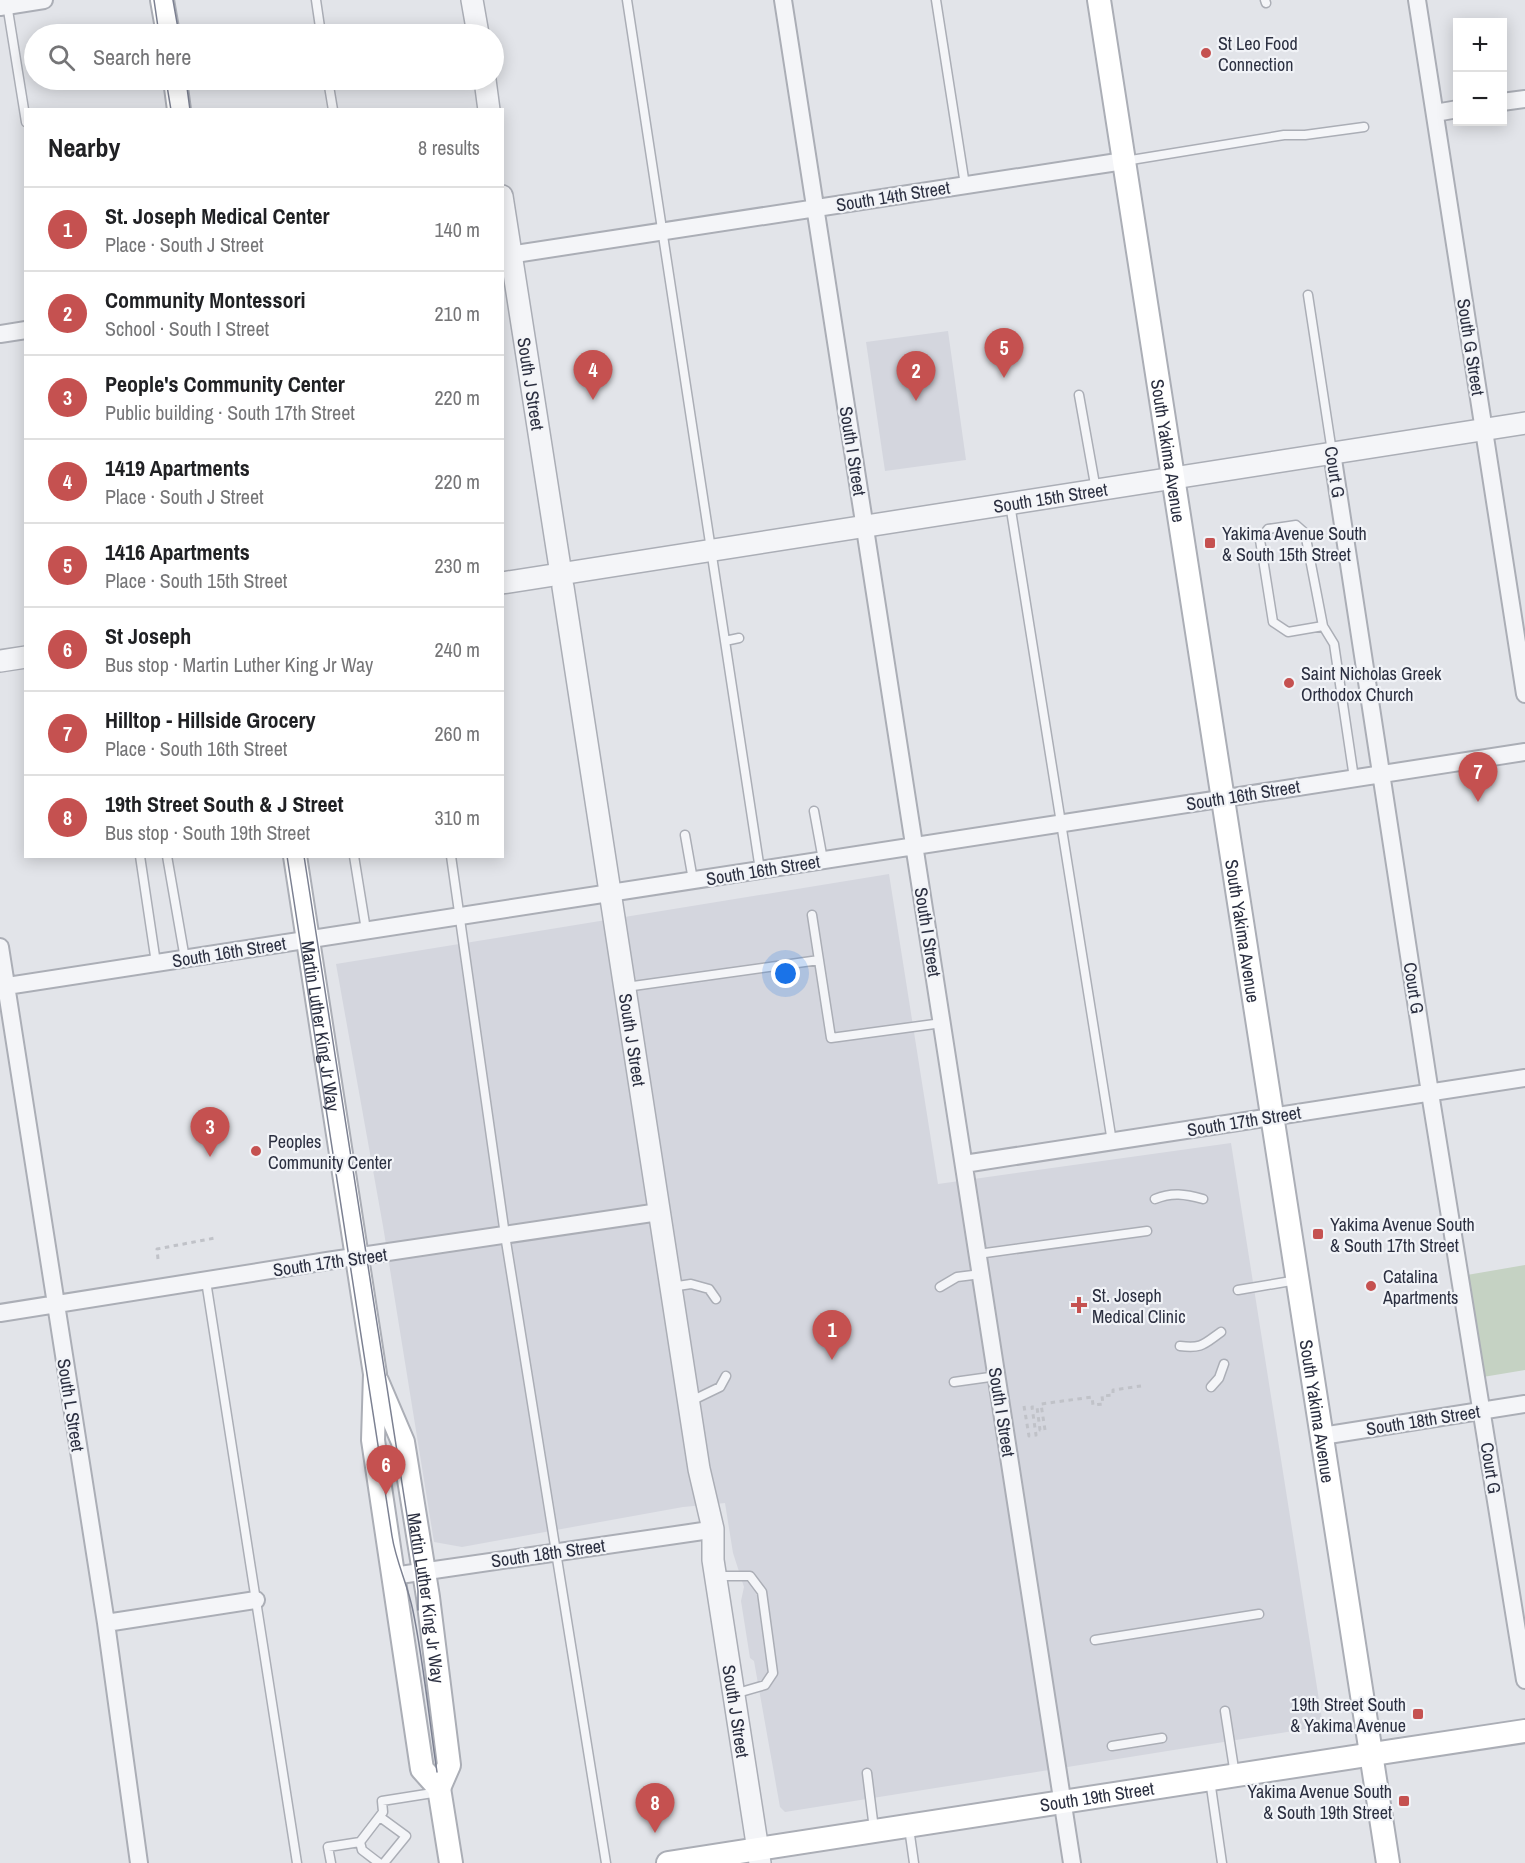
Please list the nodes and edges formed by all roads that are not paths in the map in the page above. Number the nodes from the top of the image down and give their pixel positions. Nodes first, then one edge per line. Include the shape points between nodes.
1 (44, 0) edge
2 (162, 0) edge
3 (316, 0) edge
4 (472, 0) edge
5 (627, 0) edge
6 (783, 0) edge
7 (936, 0) edge
8 (1099, 0) edge
9 (1417, 0) edge
10 (5, 4) edge
11 (166, 24) edge
12 (320, 24) edge
13 (476, 24) edge
14 (176, 90) edge
15 (330, 90) edge
16 (486, 90) edge
17 (1525, 99) edge
18 (1507, 101) edge
19 (179, 108) edge
20 (333, 108) edge
21 (489, 108) edge
22 (1453, 110) edge
23 (24, 111) edge
24 (1435, 113) junction
25 (1364, 127) dead end
26 (1124, 161) junction
27 (965, 185) junction
28 (815, 208) junction
29 (504, 220) edge
30 (661, 232) junction
31 (507, 255) edge
32 (1308, 295) dead end
33 (24, 330) edge
34 (0, 334) edge
35 (1079, 395) dead end
36 (1525, 423) edge
37 (1484, 430) junction
38 (1332, 453) junction
39 (1172, 479) junction
40 (1096, 490) junction
41 (1010, 504) junction
42 (865, 526) junction
43 (710, 550) junction
44 (561, 577) junction
45 (504, 583) edge
46 (1323, 626) junction
47 (739, 638) dead end
48 (725, 641) junction
49 (24, 657) edge
50 (0, 661) edge
51 (1525, 694) edge
52 (1525, 752) edge
53 (1381, 774) junction
54 (1354, 778) junction
55 (1223, 798) junction
56 (814, 811) dead end
57 (1062, 823) junction
58 (686, 835) dead end
59 (914, 846) junction
60 (140, 858) edge
61 (167, 858) edge
62 (295, 858) edge
63 (354, 858) edge
64 (451, 858) edge
65 (823, 860) junction
66 (760, 870) junction
67 (693, 880) junction
68 (610, 893) junction
69 (812, 915) dead end
70 (461, 916) junction
71 (366, 930) junction
72 (308, 939) junction
73 (0, 947) edge
74 (185, 958) junction
75 (819, 960) junction
76 (156, 963) junction
77 (3, 987) edge
78 (625, 988) junction
79 (942, 1023) junction
80 (1525, 1078) edge
81 (1430, 1093) junction
82 (1272, 1117) junction
83 (1112, 1142) junction
84 (964, 1164) junction
85 (1155, 1200) dead end
86 (1203, 1200) dead end
87 (659, 1212) junction
88 (1147, 1231) dead end
89 (505, 1235) junction
90 (978, 1254) junction
91 (357, 1258) junction
92 (981, 1274) junction
93 (1298, 1280) junction
94 (206, 1281) junction
95 (671, 1287) junction
96 (940, 1287) dead end
97 (1238, 1290) dead end
98 (716, 1299) dead end
99 (55, 1305) junction
100 (0, 1313) edge
101 (1221, 1332) dead end
102 (1180, 1346) dead end
103 (1224, 1364) dead end
104 (375, 1374) junction
105 (726, 1376) dead end
106 (997, 1376) junction
107 (954, 1382) dead end
108 (1211, 1387) dead end
109 (689, 1402) junction
110 (1525, 1404) edge
111 (1481, 1411) junction
112 (1322, 1436) junction
113 (703, 1490) junction
114 (703, 1531) junction
115 (556, 1552) junction
116 (714, 1568) junction
117 (424, 1571) junction
118 (393, 1576) junction
119 (256, 1600) junction
120 (1259, 1614) dead end
121 (106, 1623) junction
122 (1095, 1640) dead end
123 (1525, 1680) edge
124 (734, 1694) junction
125 (1225, 1711) dead end
126 (1525, 1731) edge
127 (1162, 1738) dead end
128 (1112, 1746) dead end
129 (1371, 1755) junction
130 (867, 1773) dead end
131 (1235, 1776) junction
132 (1210, 1780) junction
133 (439, 1790) junction
134 (1063, 1803) junction
135 (380, 1817) junction
136 (909, 1824) junction
137 (874, 1829) junction
138 (360, 1842) junction
139 (759, 1856) edge
140 (139, 1863) edge
141 (297, 1863) edge
142 (331, 1863) edge
143 (379, 1863) edge
144 (384, 1863) edge
145 (451, 1863) edge
146 (606, 1863) edge
147 (668, 1863) edge
148 (914, 1863) edge
149 (1072, 1863) edge
150 (1222, 1863) edge
151 (1388, 1863) edge

1 - 10 street
2 - 11 main road
3 - 12 lane
4 - 13 street
5 - 30 lane
6 - 28 street, South I Street
7 - 27 lane
8 - 26 main road, South Yakima Avenue
9 - 24 street, South G Street
10 - 23 lane
14 - 19 main road
15 - 20 lane
16 - 21 street
17 - 18 street
22 - 24 street
24 - 37 street, South G Street
25 - 26 lane, South 14th Street via 1284,135
26 - 27 street, South 14th Street
26 - 39 main road, South Yakima Avenue
27 - 28 street, South 14th Street
28 - 30 street, South 14th Street
28 - 42 street, South I Street
29 - 31 street, South J Street
30 - 31 street, South 14th Street
30 - 43 lane
31 - 44 street, South J Street
32 - 38 lane, Court G
33 - 34 street
35 - 40 lane
36 - 37 street, South 15th Street
37 - 38 street, South 15th Street
37 - 51 street, South G Street
38 - 39 street, South 15th Street
38 - 53 street, Court G
39 - 40 street, South 15th Street
39 - 55 main road, South Yakima Avenue
40 - 41 street, South 15th Street
41 - 42 street, South 15th Street
41 - 57 lane
42 - 43 street, South 15th Street
42 - 59 street, South I Street
43 - 44 street, South 15th Street
43 - 48 lane
44 - 45 street, South 15th Street
44 - 68 street, South J Street
46 - 46 lane via 1305,533 1296,525 1268,529 1260,540 1274,622 1288,632
46 - 54 lane via 1334,644
47 - 48 lane
48 - 66 lane
49 - 50 street
52 - 53 street, South 16th Street
53 - 54 street, South 16th Street
53 - 81 street, Court G
54 - 55 street, South 16th Street
55 - 57 street, South 16th Street
55 - 82 main road, South Yakima Avenue
56 - 65 lane
57 - 59 street, South 16th Street
57 - 83 lane
58 - 67 lane
59 - 65 street, South 16th Street
59 - 79 street, South I Street
60 - 76 lane
61 - 74 lane
62 - 72 main road, Martin Luther King Jr Way
63 - 71 lane
64 - 70 lane
65 - 66 street, South 16th Street
66 - 67 street, South 16th Street
67 - 68 street, South 16th Street
68 - 70 street, South 16th Street
68 - 78 street, South J Street
69 - 75 lane
70 - 71 street, South 16th Street
70 - 89 lane
71 - 72 street, South 16th Street
72 - 74 street, South 16th Street
72 - 91 main road, Martin Luther King Jr Way
73 - 77 street, South L Street
74 - 76 street, South 16th Street
75 - 78 lane
75 - 79 lane via 831,1038
76 - 77 street, South 16th Street
77 - 99 street, South L Street
78 - 87 street, South J Street
79 - 84 street, South I Street
80 - 81 street, South 17th Street
81 - 82 street, South 17th Street
81 - 111 street, Court G
82 - 83 street, South 17th Street
82 - 93 main road, South Yakima Avenue
83 - 84 street, South 17th Street
84 - 90 street, South I Street
85 - 86 lane via 1184,1194
87 - 89 street, South 17th Street
87 - 95 street, South J Street
88 - 90 lane
89 - 91 street, South 17th Street
89 - 115 lane
90 - 92 street, South I Street
91 - 94 street, South 17th Street
91 - 104 main road, Martin Luther King Jr Way
92 - 96 lane via 957,1277
92 - 106 street, South I Street
93 - 97 lane
93 - 112 main road, South Yakima Avenue
94 - 99 street, South 17th Street
94 - 119 lane
95 - 98 lane via 691,1284 709,1289
95 - 109 street, South J Street
99 - 100 street, South 17th Street
99 - 121 street, South L Street
101 - 102 lane via 1202,1346
103 - 108 lane
104 - 117 main road, Martin Luther King Jr Way via 403,1442
104 - 118 main road, Martin Luther King Jr Way via 373,1440
105 - 109 lane via 720,1388
106 - 107 lane
106 - 134 street, South I Street
109 - 113 street, South J Street
110 - 111 street, South 18th Street
111 - 112 street, South 18th Street
111 - 123 street, Court G
112 - 129 main road, South Yakima Avenue
113 - 114 street
113 - 116 street via 713,1529
114 - 115 street, South 18th Street
114 - 116 street
115 - 117 street, South 18th Street
115 - 146 lane
116 - 124 street, South J Street
116 - 124 lane via 750,1576 762,1592 773,1673 765,1684
117 - 118 street, South 18th Street
117 - 133 main road, Martin Luther King Jr Way via 449,1765
118 - 133 main road, Martin Luther King Jr Way via 422,1769
119 - 121 street
119 - 141 lane
120 - 122 lane
121 - 140 street, South L Street
124 - 139 street, South J Street
125 - 131 lane
126 - 129 main road, South 19th Street
127 - 128 lane
129 - 131 main road, South 19th Street
129 - 151 main road, South Yakima Avenue
130 - 137 lane
131 - 132 main road, South 19th Street
132 - 134 main road, South 19th Street
132 - 150 lane
133 - 135 lane via 382,1801
133 - 145 main road, Martin Luther King Jr Way
134 - 136 main road, South 19th Street
134 - 149 street, South I Street
135 - 138 lane via 372,1834
135 - 144 lane via 406,1836
136 - 137 main road, South 19th Street
136 - 148 lane
137 - 139 main road, South 19th Street
138 - 142 lane via 328,1847
138 - 143 lane via 362,1850
139 - 147 main road, South 19th Street

